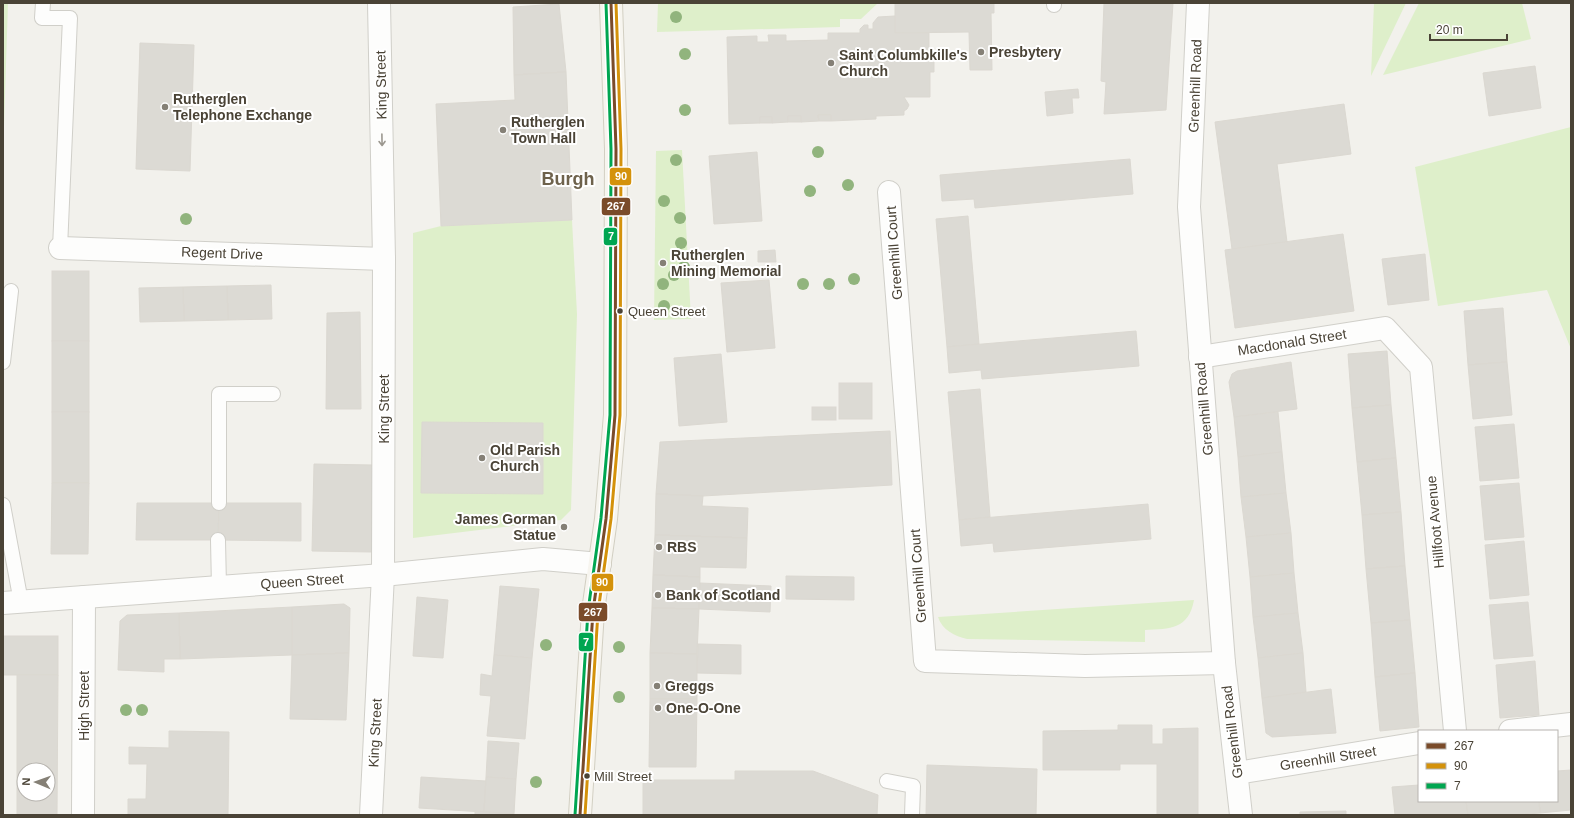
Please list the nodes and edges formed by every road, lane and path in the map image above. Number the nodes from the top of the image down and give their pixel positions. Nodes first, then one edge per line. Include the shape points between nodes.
1 (43, 3) edge
2 (379, 3) edge
3 (611, 3) edge
4 (1198, 3) edge
5 (889, 192) dead end
6 (60, 248) joint
7 (384, 259) junction
8 (11, 290) dead end
9 (1385, 328) joint
10 (1200, 357) junction
11 (3, 362) edge
12 (273, 394) dead end
13 (219, 503) dead end
14 (3, 505) edge
15 (218, 540) dead end
16 (600, 564) junction
17 (384, 575) junction
18 (219, 587) junction
19 (84, 597) junction
20 (12, 603) edge
21 (1224, 663) junction
22 (1571, 724) edge
23 (1455, 730) edge
24 (1519, 730) edge
25 (1418, 743) edge
26 (1237, 773) junction
27 (887, 781) dead end
28 (83, 815) edge
29 (371, 815) edge
30 (580, 815) edge
31 (912, 815) edge
32 (1241, 815) edge

1 - 6 lane via 42,18 70,18
2 -> 7 street, King Street
3 - 16 main road via 616,149 615,414
4 - 10 street, Greenhill Road via 1189,207
5 - 21 street, Greenhill Court via 925,661 1085,666
6 - 7 street, Regent Drive
7 - 17 street, King Street
8 - 11 lane
9 - 10 street, Macdonald Street
9 - 23 street, Hillfoot Avenue via 1421,367
10 - 21 street, Greenhill Road
12 - 13 lane via 219,394
14 - 20 lane
15 - 18 lane
16 - 17 street, Queen Street via 543,559
16 - 30 main road via 593,611
17 - 18 street, Queen Street
17 - 29 street, King Street
18 - 19 street, Queen Street
19 - 20 street, Queen Street
19 - 28 street, High Street
21 - 26 street, Greenhill Road
22 - 24 street
25 - 26 street, Greenhill Street
26 - 32 street, Greenhill Road
27 - 31 lane via 913,786

